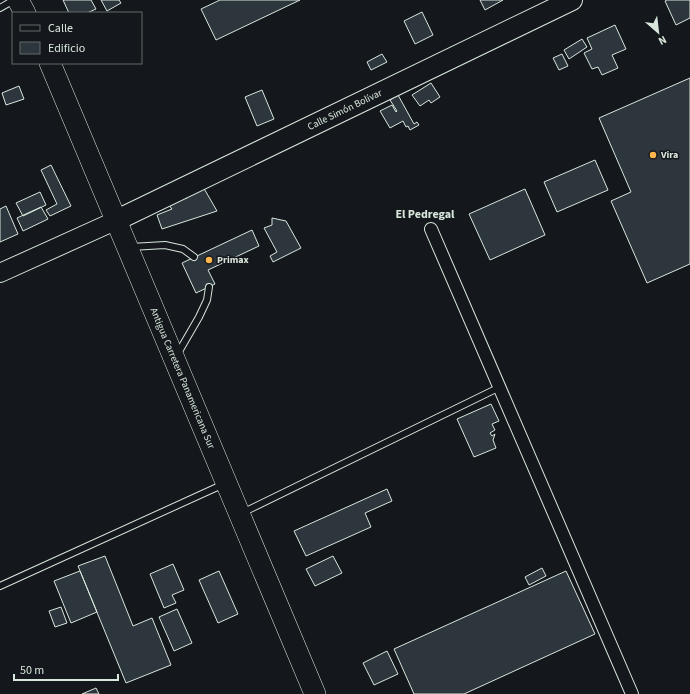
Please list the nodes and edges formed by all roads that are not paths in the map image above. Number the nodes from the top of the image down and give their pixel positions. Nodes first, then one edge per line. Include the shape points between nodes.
1 (15, 0) edge
2 (18, 0) edge
3 (572, 0) edge
4 (0, 8) edge
5 (24, 12) edge
6 (50, 64) edge
7 (117, 220) junction
8 (431, 229) dead end
9 (129, 247) junction
10 (194, 257) dead end
11 (0, 273) edge
12 (209, 287) dead end
13 (175, 358) junction
14 (500, 387) junction
15 (227, 482) junction
16 (240, 514) junction
17 (0, 586) edge
18 (315, 694) edge
19 (632, 694) edge

1 - 4 lane
2 - 5 highway
3 - 7 main road, Calle Simón Bolívar
6 - 7 highway, Antigua Carretera Panamericana Sur
7 - 9 highway, Antigua Carretera Panamericana Sur
7 - 11 main road
8 - 14 street
9 - 10 lane via 166,245 183,249
9 - 13 highway, Antigua Carretera Panamericana Sur
12 - 13 lane via 207,300 199,317
13 - 15 highway, Antigua Carretera Panamericana Sur
14 - 16 lane
14 - 19 street
15 - 16 highway, Antigua Carretera Panamericana Sur
15 - 17 lane
16 - 18 highway, Antigua Carretera Panamericana Sur

